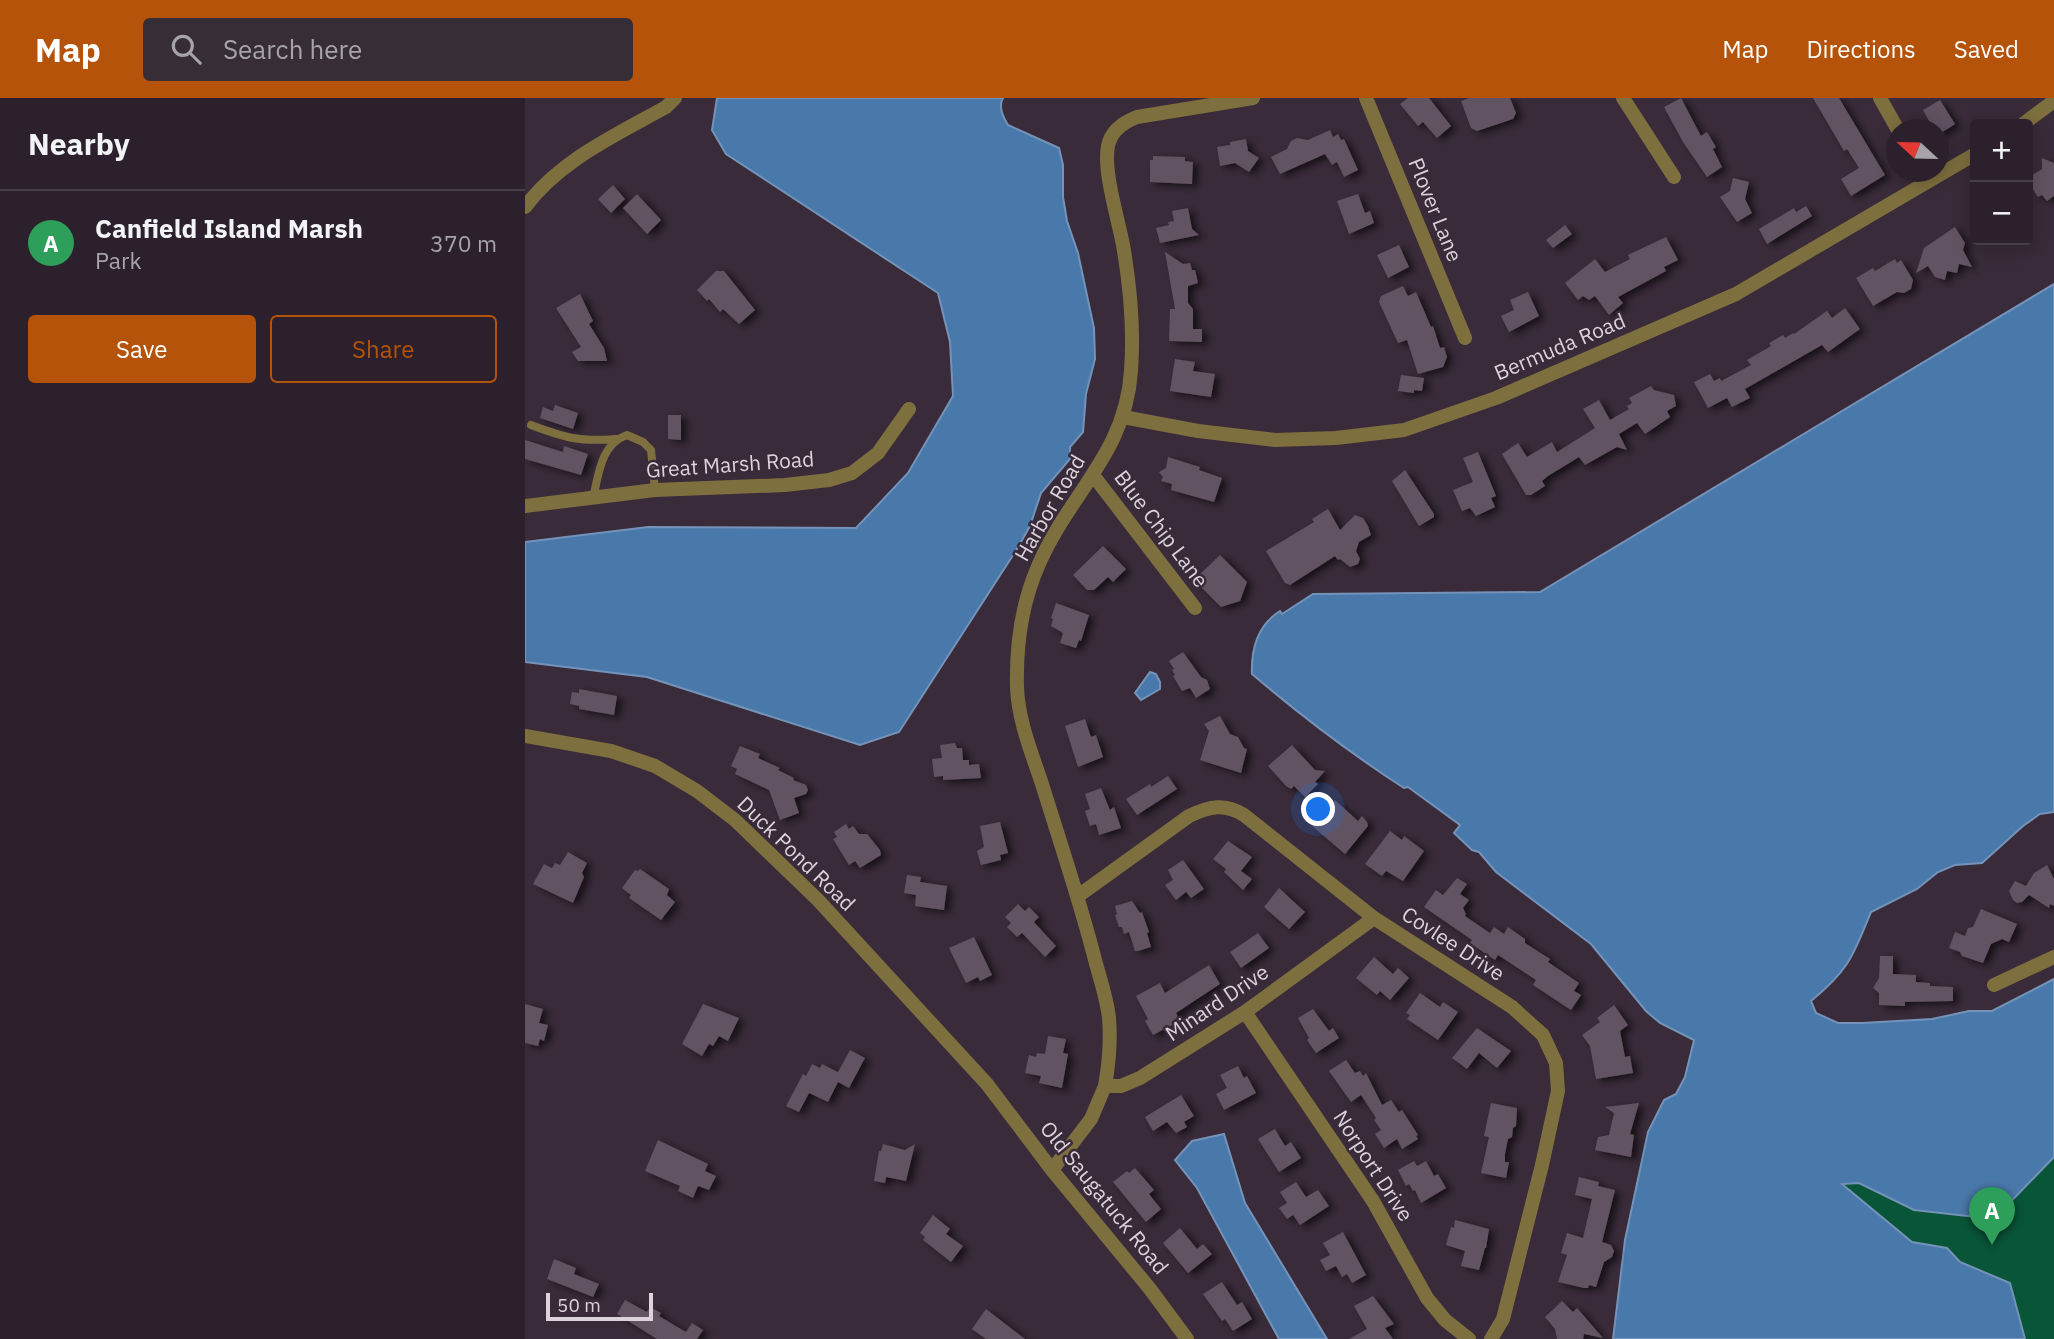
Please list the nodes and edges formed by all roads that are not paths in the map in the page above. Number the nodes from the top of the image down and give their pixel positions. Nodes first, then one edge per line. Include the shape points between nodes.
1 (675, 98) edge
2 (1254, 98) edge
3 (1366, 98) edge
4 (1623, 98) edge
5 (1879, 98) edge
6 (2054, 101) edge
7 (1891, 119) edge
8 (2030, 119) edge
9 (1970, 155) edge
10 (1949, 165) edge
11 (1674, 177) dead end
12 (1916, 182) edge
13 (525, 207) edge
14 (1465, 338) dead end
15 (909, 409) dead end
16 (1123, 417) junction
17 (531, 425) dead end
18 (615, 439) junction
19 (1093, 475) junction
20 (655, 491) junction
21 (593, 498) junction
22 (525, 506) edge
23 (1195, 608) dead end
24 (525, 736) edge
25 (1078, 896) junction
26 (1374, 918) junction
27 (2054, 957) edge
28 (1994, 985) dead end
29 (1245, 1012) junction
30 (987, 1084) joint
31 (1105, 1086) junction
32 (1052, 1170) junction
33 (1187, 1339) edge
34 (1469, 1339) edge
35 (1491, 1339) edge

1 - 13 street via 569,163
2 - 16 street, Harbor Road via 1137,117 1121,125 1111,138 1108,169 1133,341
3 - 14 street, Plover Lane
4 - 11 street
5 - 7 street
6 - 8 street
9 - 10 street, Bermuda Road
12 - 16 street, Bermuda Road via 1736,294 1496,398 1404,430 1275,440
15 - 20 street, Great Marsh Road via 878,453 852,473 785,485
16 - 19 street, Harbor Road
17 - 18 lane via 565,438
18 - 20 lane via 627,435 651,450
18 - 21 lane via 603,458
19 - 23 street, Blue Chip Lane
19 - 25 street, Harbor Road via 1039,562 1024,605 1018,647 1017,690 1025,731
20 - 21 street, Great Marsh Road
21 - 22 street, Great Marsh Road
24 - 30 street, Duck Pond Road via 611,751 655,766 735,820 818,901
25 - 26 street, Covlee Drive via 1189,816 1226,806 1244,815
25 - 31 street, Harbor Road via 1109,1015 1111,1052
26 - 29 street, Minard Drive
26 - 35 street, Covlee Drive via 1512,1007 1543,1035 1556,1063 1558,1091 1542,1166 1503,1319
27 - 28 street
29 - 31 street, Minard Drive via 1140,1079
29 - 34 street, Norport Drive via 1373,1201 1427,1297 1444,1320
30 - 32 street, Old Saugatuck Road
31 - 32 street via 1091,1119
32 - 33 street, Old Saugatuck Road

